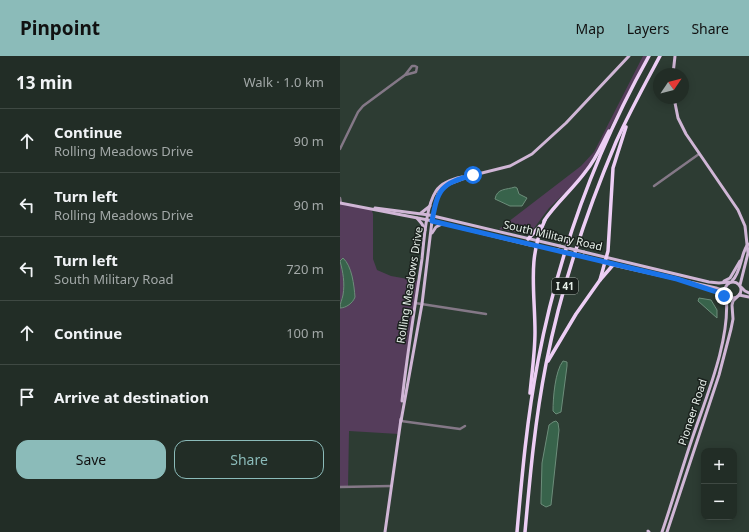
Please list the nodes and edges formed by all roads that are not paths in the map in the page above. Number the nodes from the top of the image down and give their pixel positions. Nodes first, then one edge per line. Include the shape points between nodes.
1 (629, 56) edge
2 (649, 56) edge
3 (660, 56) edge
4 (675, 56) edge
5 (674, 68) edge
6 (405, 76) junction
7 (675, 104) edge
8 (620, 111) junction
9 (629, 115) junction
10 (340, 149) edge
11 (699, 154) junction
12 (470, 176) junction
13 (654, 186) dead end
14 (340, 198) edge
15 (340, 203) edge
16 (431, 204) junction
17 (371, 208) junction
18 (421, 213) junction
19 (429, 215) junction
20 (433, 216) junction
21 (416, 217) junction
22 (428, 220) junction
23 (544, 220) junction
24 (432, 221) junction
25 (445, 224) junction
26 (426, 232) junction
27 (431, 234) junction
28 (528, 239) junction
29 (538, 242) junction
30 (748, 244) edge
31 (536, 247) junction
32 (584, 254) junction
33 (743, 256) junction
34 (606, 257) junction
35 (605, 262) junction
36 (612, 265) junction
37 (600, 280) junction
38 (731, 282) junction
39 (690, 283) junction
40 (716, 283) junction
41 (741, 286) junction
42 (749, 293) edge
43 (726, 294) junction
44 (738, 296) junction
45 (749, 297) edge
46 (415, 303) junction
47 (727, 303) junction
48 (422, 304) junction
49 (486, 314) dead end
50 (546, 363) junction
51 (529, 413) junction
52 (401, 421) junction
53 (465, 426) dead end
54 (391, 486) junction
55 (340, 487) edge
56 (385, 532) edge
57 (517, 532) edge
58 (525, 532) edge
59 (662, 532) edge
60 (667, 532) edge

1 - 12 main road, Rolling Meadows Drive via 566,123 532,154 510,166
2 - 8 highway, I 41
3 - 9 highway, I 41
4 - 5 main road
6 - 6 street via 416,72 417,68 412,66
6 - 10 street via 363,106
7 - 11 main road via 683,130
8 - 23 highway via 588,170
8 - 51 highway, I 41 via 585,193 559,270 539,355
9 - 34 highway via 613,168 610,236
9 - 50 highway, I 41 via 584,226
11 - 13 street
11 - 30 main road via 740,214
12 - 16 main road, Rolling Meadows Drive via 442,184 435,192
12 - 20 main road, Rolling Meadows Drive via 442,188
14 - 15 street
15 - 17 main road, South Military Road
16 - 18 main road
16 - 19 main road, Rolling Meadows Drive
17 - 18 main road, South Military Road
17 - 21 main road, South Military Road
18 - 19 main road, South Military Road
19 - 20 main road, South Military Road
19 - 22 main road, Rolling Meadows Drive
20 - 24 main road, Rolling Meadows Drive
20 - 28 main road, South Military Road
21 - 22 main road, South Military Road
21 - 26 main road
22 - 24 main road, South Military Road
22 - 26 main road, Rolling Meadows Drive
23 - 28 highway
23 - 29 highway
24 - 25 main road, South Military Road
24 - 27 main road, Rolling Meadows Drive
25 - 27 main road via 436,227
25 - 31 main road, South Military Road
26 - 46 main road, Rolling Meadows Drive
27 - 48 main road, Rolling Meadows Drive
28 - 29 main road, South Military Road
29 - 31 highway
29 - 32 main road, South Military Road, bridge
30 - 33 main road
30 - 41 main road
31 - 32 main road, South Military Road, bridge
31 - 51 highway via 532,264 535,351
32 - 34 main road, South Military Road
32 - 35 main road, South Military Road
33 - 38 main road via 736,276
33 - 40 main road via 730,278
34 - 35 highway
34 - 40 main road, South Military Road
35 - 36 main road, South Military Road
35 - 37 highway
36 - 37 highway
36 - 39 main road, South Military Road
37 - 50 highway
38 - 40 main road, South Military Road
38 - 41 main road via 737,282
38 - 43 main road via 726,286
39 - 43 main road, South Military Road via 717,288
39 - 47 main road via 720,293
41 - 42 main road
41 - 44 main road
43 - 44 main road via 731,298
43 - 47 main road, Pioneer Road
44 - 45 main road
44 - 60 main road, Pioneer Road via 733,301 733,319 719,376
46 - 48 street
46 - 52 main road, Rolling Meadows Drive via 405,368
47 - 59 main road, Pioneer Road via 726,328 720,354
48 - 49 street
48 - 52 main road, Rolling Meadows Drive
50 - 58 highway, I 41 via 537,415
51 - 57 highway, I 41
52 - 53 street via 460,429
52 - 54 main road, Rolling Meadows Drive
54 - 55 street
54 - 56 main road, Rolling Meadows Drive

